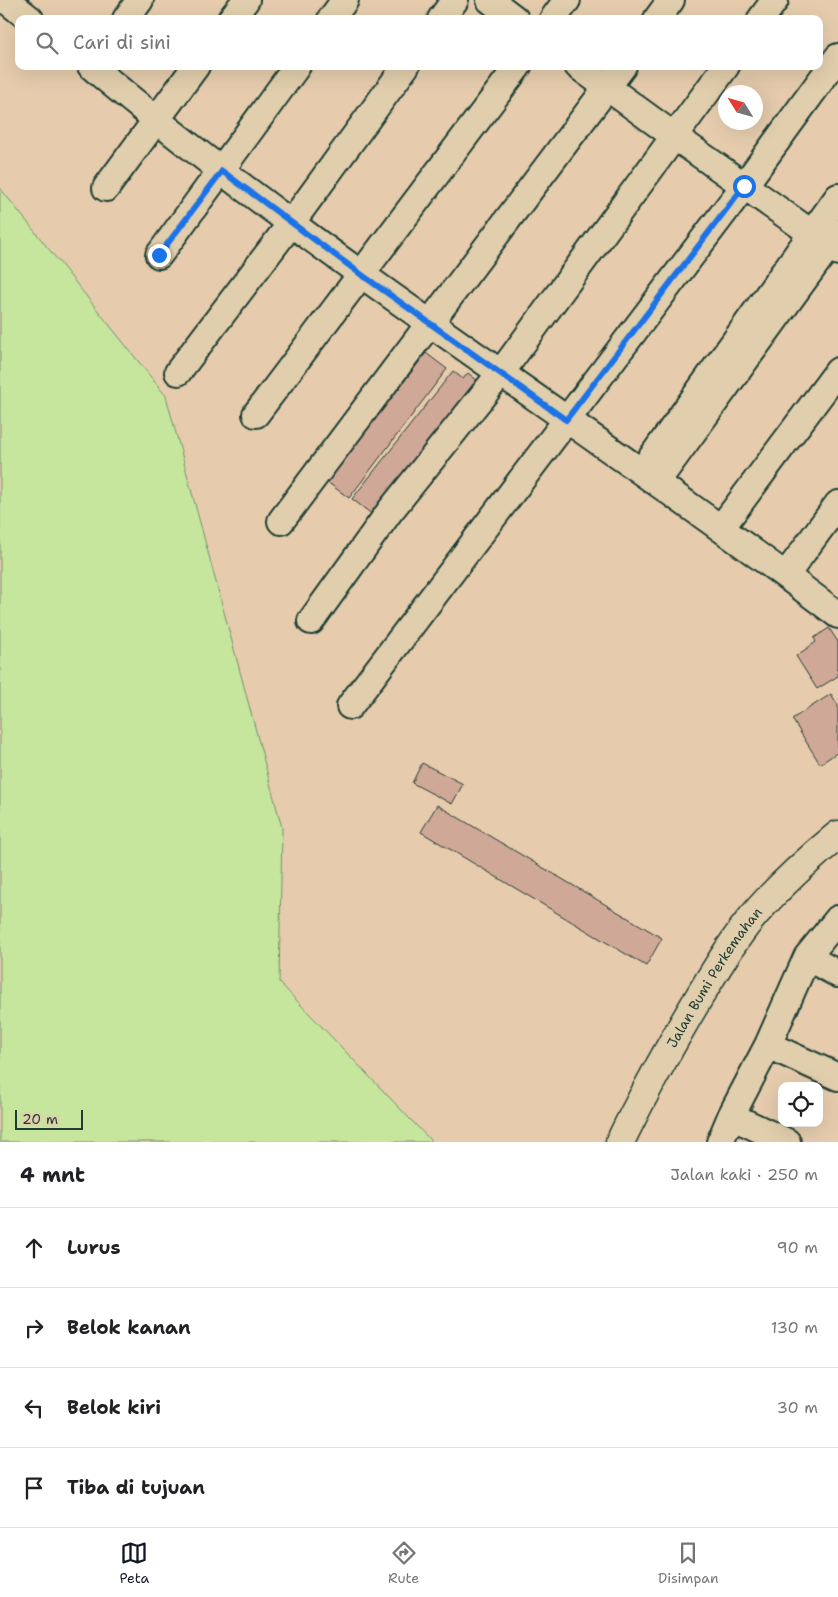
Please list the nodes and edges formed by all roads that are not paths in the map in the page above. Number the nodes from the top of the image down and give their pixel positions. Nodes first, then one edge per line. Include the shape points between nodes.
1 (140, 0) edge
2 (246, 0) edge
3 (345, 0) edge
4 (455, 0) edge
5 (490, 0) edge
6 (567, 0) edge
7 (671, 0) edge
8 (775, 0) edge
9 (129, 15) edge
10 (234, 15) edge
11 (334, 15) edge
12 (444, 15) edge
13 (510, 15) edge
14 (556, 15) edge
15 (660, 15) edge
16 (764, 15) edge
17 (838, 56) edge
18 (96, 70) edge
19 (193, 70) edge
20 (294, 70) edge
21 (403, 70) edge
22 (515, 70) edge
23 (584, 70) edge
24 (620, 70) edge
25 (723, 70) edge
26 (607, 87) junction
27 (155, 120) junction
28 (674, 136) junction
29 (222, 171) junction
30 (744, 186) junction
31 (106, 188) dead end
32 (838, 197) edge
33 (292, 222) junction
34 (829, 241) edge
35 (159, 255) dead end
36 (362, 275) junction
37 (430, 324) junction
38 (838, 371) edge
39 (178, 372) dead end
40 (500, 374) junction
41 (256, 414) dead end
42 (566, 420) junction
43 (650, 477) junction
44 (838, 504) edge
45 (282, 521) dead end
46 (722, 528) junction
47 (786, 575) junction
48 (838, 615) edge
49 (311, 621) dead end
50 (350, 706) dead end
51 (838, 835) edge
52 (838, 919) edge
53 (807, 957) junction
54 (838, 974) edge
55 (768, 1045) junction
56 (838, 1077) edge
57 (732, 1116) junction
58 (620, 1142) edge
59 (720, 1142) edge
60 (788, 1142) edge

1 - 9 street
2 - 10 street
3 - 11 street
4 - 12 street
5 - 13 street
6 - 14 street
7 - 15 street
8 - 16 street
17 - 30 street
18 - 27 street
19 - 27 street
20 - 29 street
21 - 33 street
22 - 36 street
23 - 26 street
24 - 26 street
25 - 28 street
26 - 28 street
26 - 37 street
27 - 29 street
27 - 31 street
28 - 30 street
28 - 40 street
29 - 33 street
29 - 35 street
30 - 34 street
30 - 42 street
32 - 34 street
33 - 36 street
33 - 39 street
34 - 43 street
36 - 37 street
36 - 41 street
37 - 40 street
37 - 45 street
38 - 46 street
40 - 42 street
40 - 49 street via 390,511
42 - 43 street
42 - 50 street
43 - 46 street
44 - 47 street
46 - 47 street
47 - 48 street
51 - 58 street, Jalan Bumi Perkemahan via 763,906 734,942 699,996
52 - 53 street
53 - 54 street
53 - 55 street
55 - 56 street
55 - 57 street
57 - 59 street
57 - 60 street

